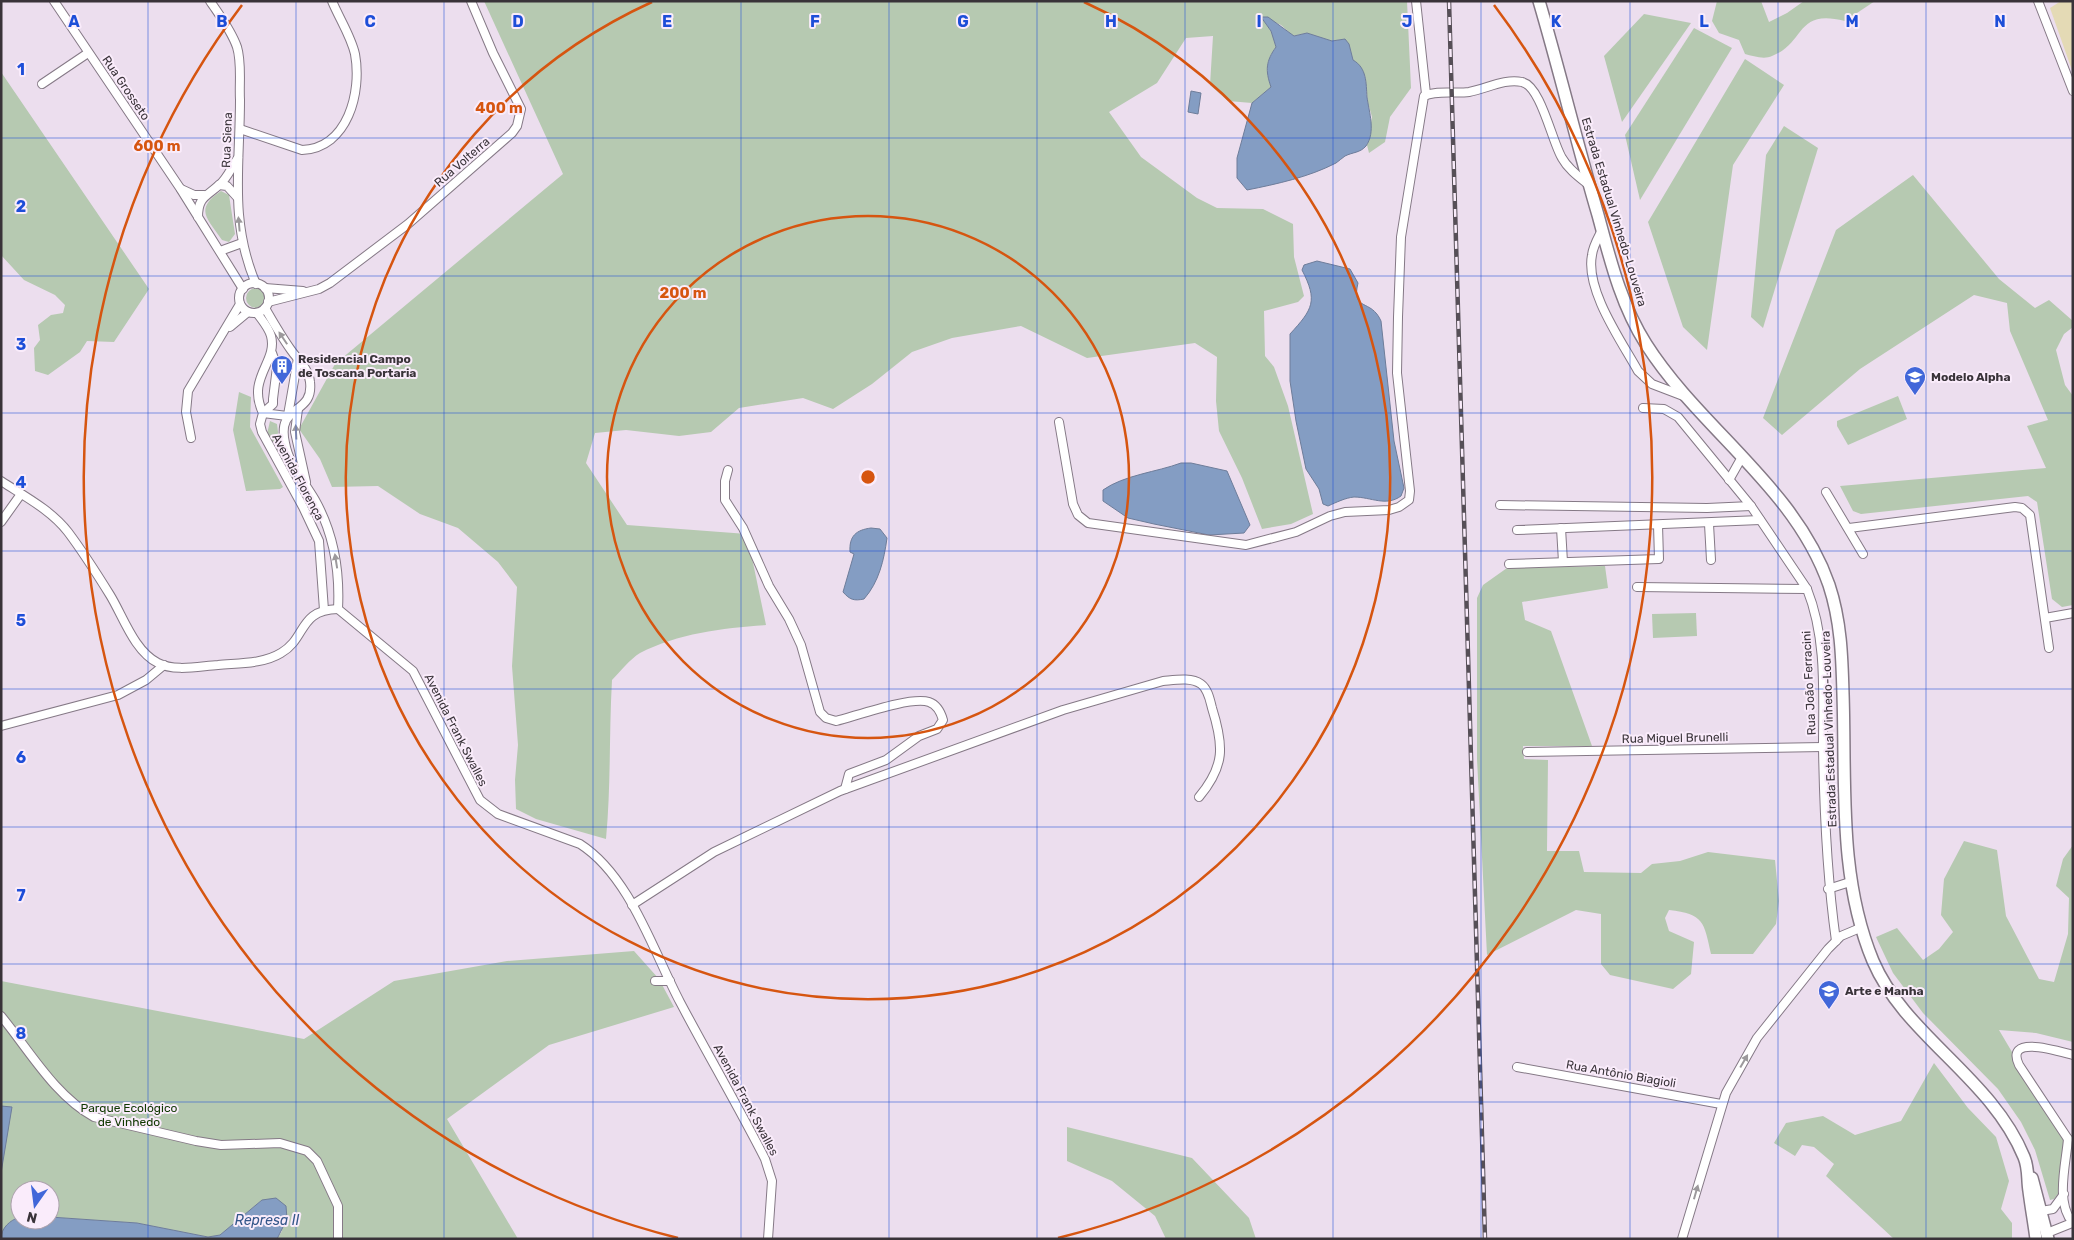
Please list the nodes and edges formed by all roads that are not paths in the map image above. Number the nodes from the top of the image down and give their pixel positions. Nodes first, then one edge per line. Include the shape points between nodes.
1 (54, 1) edge
2 (210, 1) edge
3 (332, 1) edge
4 (472, 1) edge
5 (1416, 1) edge
6 (1539, 1) edge
7 (2038, 1) edge
8 (88, 53) junction
9 (42, 84) dead end
10 (2073, 92) edge
11 (1426, 94) junction
12 (240, 129) junction
13 (238, 158) junction
14 (219, 185) junction
15 (1589, 185) junction
16 (180, 188) junction
17 (204, 195) junction
18 (237, 197) junction
19 (198, 218) junction
20 (1602, 230) junction
21 (242, 243) junction
22 (220, 251) junction
23 (256, 284) junction
24 (243, 288) junction
25 (265, 288) junction
26 (310, 291) junction
27 (240, 304) junction
28 (267, 305) junction
29 (248, 312) junction
30 (257, 313) junction
31 (227, 329) junction
32 (272, 353) junction
33 (298, 358) junction
34 (1688, 398) junction
35 (1643, 408) dead end
36 (298, 410) junction
37 (263, 413) junction
38 (287, 416) junction
39 (1059, 422) dead end
40 (191, 438) dead end
41 (1742, 457) junction
42 (728, 470) dead end
43 (1729, 480) junction
44 (1, 481) edge
45 (308, 489) junction
46 (1826, 492) dead end
47 (22, 494) junction
48 (315, 501) junction
49 (1500, 505) dead end
50 (1751, 506) junction
51 (303, 507) junction
52 (1760, 520) junction
53 (1, 522) edge
54 (1709, 524) junction
55 (1658, 525) junction
56 (1561, 528) junction
57 (1849, 528) junction
58 (1517, 530) dead end
59 (333, 540) junction
60 (319, 541) junction
61 (1862, 554) dead end
62 (1711, 560) dead end
63 (1562, 562) junction
64 (1509, 564) dead end
65 (1637, 587) dead end
66 (1808, 589) junction
67 (324, 610) junction
68 (338, 610) junction
69 (2073, 613) edge
70 (2045, 618) junction
71 (2049, 648) dead end
72 (164, 665) junction
73 (1, 726) edge
74 (1823, 747) junction
75 (1528, 752) dead end
76 (845, 789) junction
77 (1199, 797) dead end
78 (1850, 882) junction
79 (1828, 889) junction
80 (632, 905) junction
81 (1860, 928) junction
82 (1836, 940) junction
83 (655, 981) dead end
84 (670, 981) junction
85 (1, 1016) edge
86 (2073, 1055) edge
87 (1517, 1067) dead end
88 (1721, 1104) junction
89 (2070, 1140) edge
90 (2029, 1172) junction
91 (2064, 1194) junction
92 (2041, 1211) junction
93 (2072, 1223) edge
94 (2048, 1236) edge
95 (338, 1239) edge
96 (768, 1239) edge
97 (1682, 1239) edge
98 (2036, 1239) edge

1 - 8 street, Rua Grosseto
2 - 12 street, Rua Siena via 238,49
3 - 12 street via 352,46 357,68 349,115 342,130 312,150 302,150
4 - 26 street, Rua Volterra via 521,109 518,126 408,224 330,283
5 - 11 street
6 - 15 main road, Estrada Estadual Vinhedo-Louveira
7 - 10 street
8 - 9 street
8 - 16 street, Rua Grosseto
11 - 15 street via 1470,92 1506,82 1526,83 1537,98 1564,161
11 - 39 street via 1421,105 1401,237 1397,373 1410,491 1406,504 1389,510 1345,512 1296,532 1246,545 1088,523 1078,515 1074,504
12 - 13 street, Rua Siena
13 - 14 street
13 - 18 street, Rua Siena
14 - 17 street
14 - 18 street via 227,186
15 - 20 main road, Estrada Estadual Vinhedo-Louveira
16 - 17 street via 194,195
16 - 19 street, Rua Grosseto
17 - 19 street
21 -> 18 street, Rua Siena
19 - 22 street, Rua Grosseto
20 - 34 main road, Estrada Estadual Vinhedo-Louveira via 1630,315 1654,355
20 - 34 street via 1593,249 1591,266 1604,310 1645,379
21 - 22 street
21 - 23 street, Rua Siena
22 - 24 street, Rua Grosseto
23 - 24 street
23 - 25 street
24 - 27 street
25 - 26 street, Rua Volterra
25 - 28 street
26 - 28 street, Rua Volterra
27 - 29 street
27 - 31 street
28 - 30 street
33 -> 28 street, Avenida Florença via 275,326
29 - 30 street
29 - 31 street
30 - 32 street via 272,337
31 - 40 street via 188,391 186,412
32 - 37 street, Avenida Florença via 259,381 257,402
32 - 37 street via 277,367 273,404
33 - 36 street, Avenida Florença via 310,381 308,396
33 - 38 street, Avenida Florença
34 - 41 main road, Estrada Estadual Vinhedo-Louveira
35 - 43 street, Rua João Ferracini via 1664,409 1678,417
36 - 38 street, Avenida Florença
45 -> 36 street, Avenida Florença via 295,432
37 - 38 street
37 - 51 street, Avenida Florença via 260,424 266,444
38 - 45 street, Avenida Florença via 284,433 288,454
41 - 43 street
41 - 78 main road, Estrada Estadual Vinhedo-Louveira via 1802,531 1819,561 1833,600 1842,653
42 - 76 street via 725,500 743,528 769,586 793,628 820,712 836,721 912,702 929,702 940,710 943,720 937,729 919,736 886,760 849,774
43 - 50 street, Rua João Ferracini
44 - 47 street
45 - 48 street, Avenida Florença
46 - 57 street
47 - 53 street
47 - 72 street via 47,511 66,530 112,597 132,637 157,663
48 - 51 street
48 - 59 street, Avenida Florença
49 - 50 street
50 - 52 street, Rua João Ferracini
51 - 60 street, Avenida Florença
52 - 54 street
52 - 66 street, Rua João Ferracini
54 - 55 street
54 - 62 street
55 - 56 street
55 - 63 street via 1659,559
56 - 58 street
56 - 63 street
57 - 61 street
57 - 70 street via 2022,508 2030,515
59 - 60 street
68 -> 59 street, Avenida Florença
60 - 67 street, Avenida Florença
63 - 64 street
65 - 66 street
66 - 74 street, Rua João Ferracini via 1817,615 1821,646
67 - 68 street
67 - 72 street via 309,618 284,652 274,657 195,667
68 - 80 street, Avenida Frank Swalles via 413,671 480,800 498,814 580,844 592,852 610,870
69 - 70 street
70 - 71 street
72 - 73 street via 146,680 118,694
74 - 75 street, Rua Miguel Brunelli
74 - 79 street, Rua João Ferracini
76 - 77 street via 1063,710 1180,679 1194,681 1206,690 1222,747 1216,774
76 - 80 street via 714,852
78 - 79 street
78 - 81 main road, Estrada Estadual Vinhedo-Louveira
79 - 82 street, Rua João Ferracini
80 - 84 street, Avenida Frank Swalles
81 - 82 street
81 - 90 main road, Estrada Estadual Vinhedo-Louveira via 1875,965 1894,996 1993,1104 2013,1134
88 -> 82 street via 1758,1038
83 - 84 street
84 - 96 street, Avenida Frank Swalles via 765,1159 772,1181
85 - 95 street via 56,1087 80,1110 94,1117 221,1145 280,1143 307,1151 317,1161 338,1206
86 - 89 street via 2028,1046 2020,1049 2017,1057 2019,1065
87 - 88 street, Rua Antônio Biagioli
97 -> 88 street
89 - 91 street
90 - 92 main road
90 - 98 main road, Estrada Estadual Vinhedo-Louveira via 2028,1189
91 - 92 street via 2053,1209
91 - 93 street via 2065,1210
92 - 94 main road
93 - 94 street

